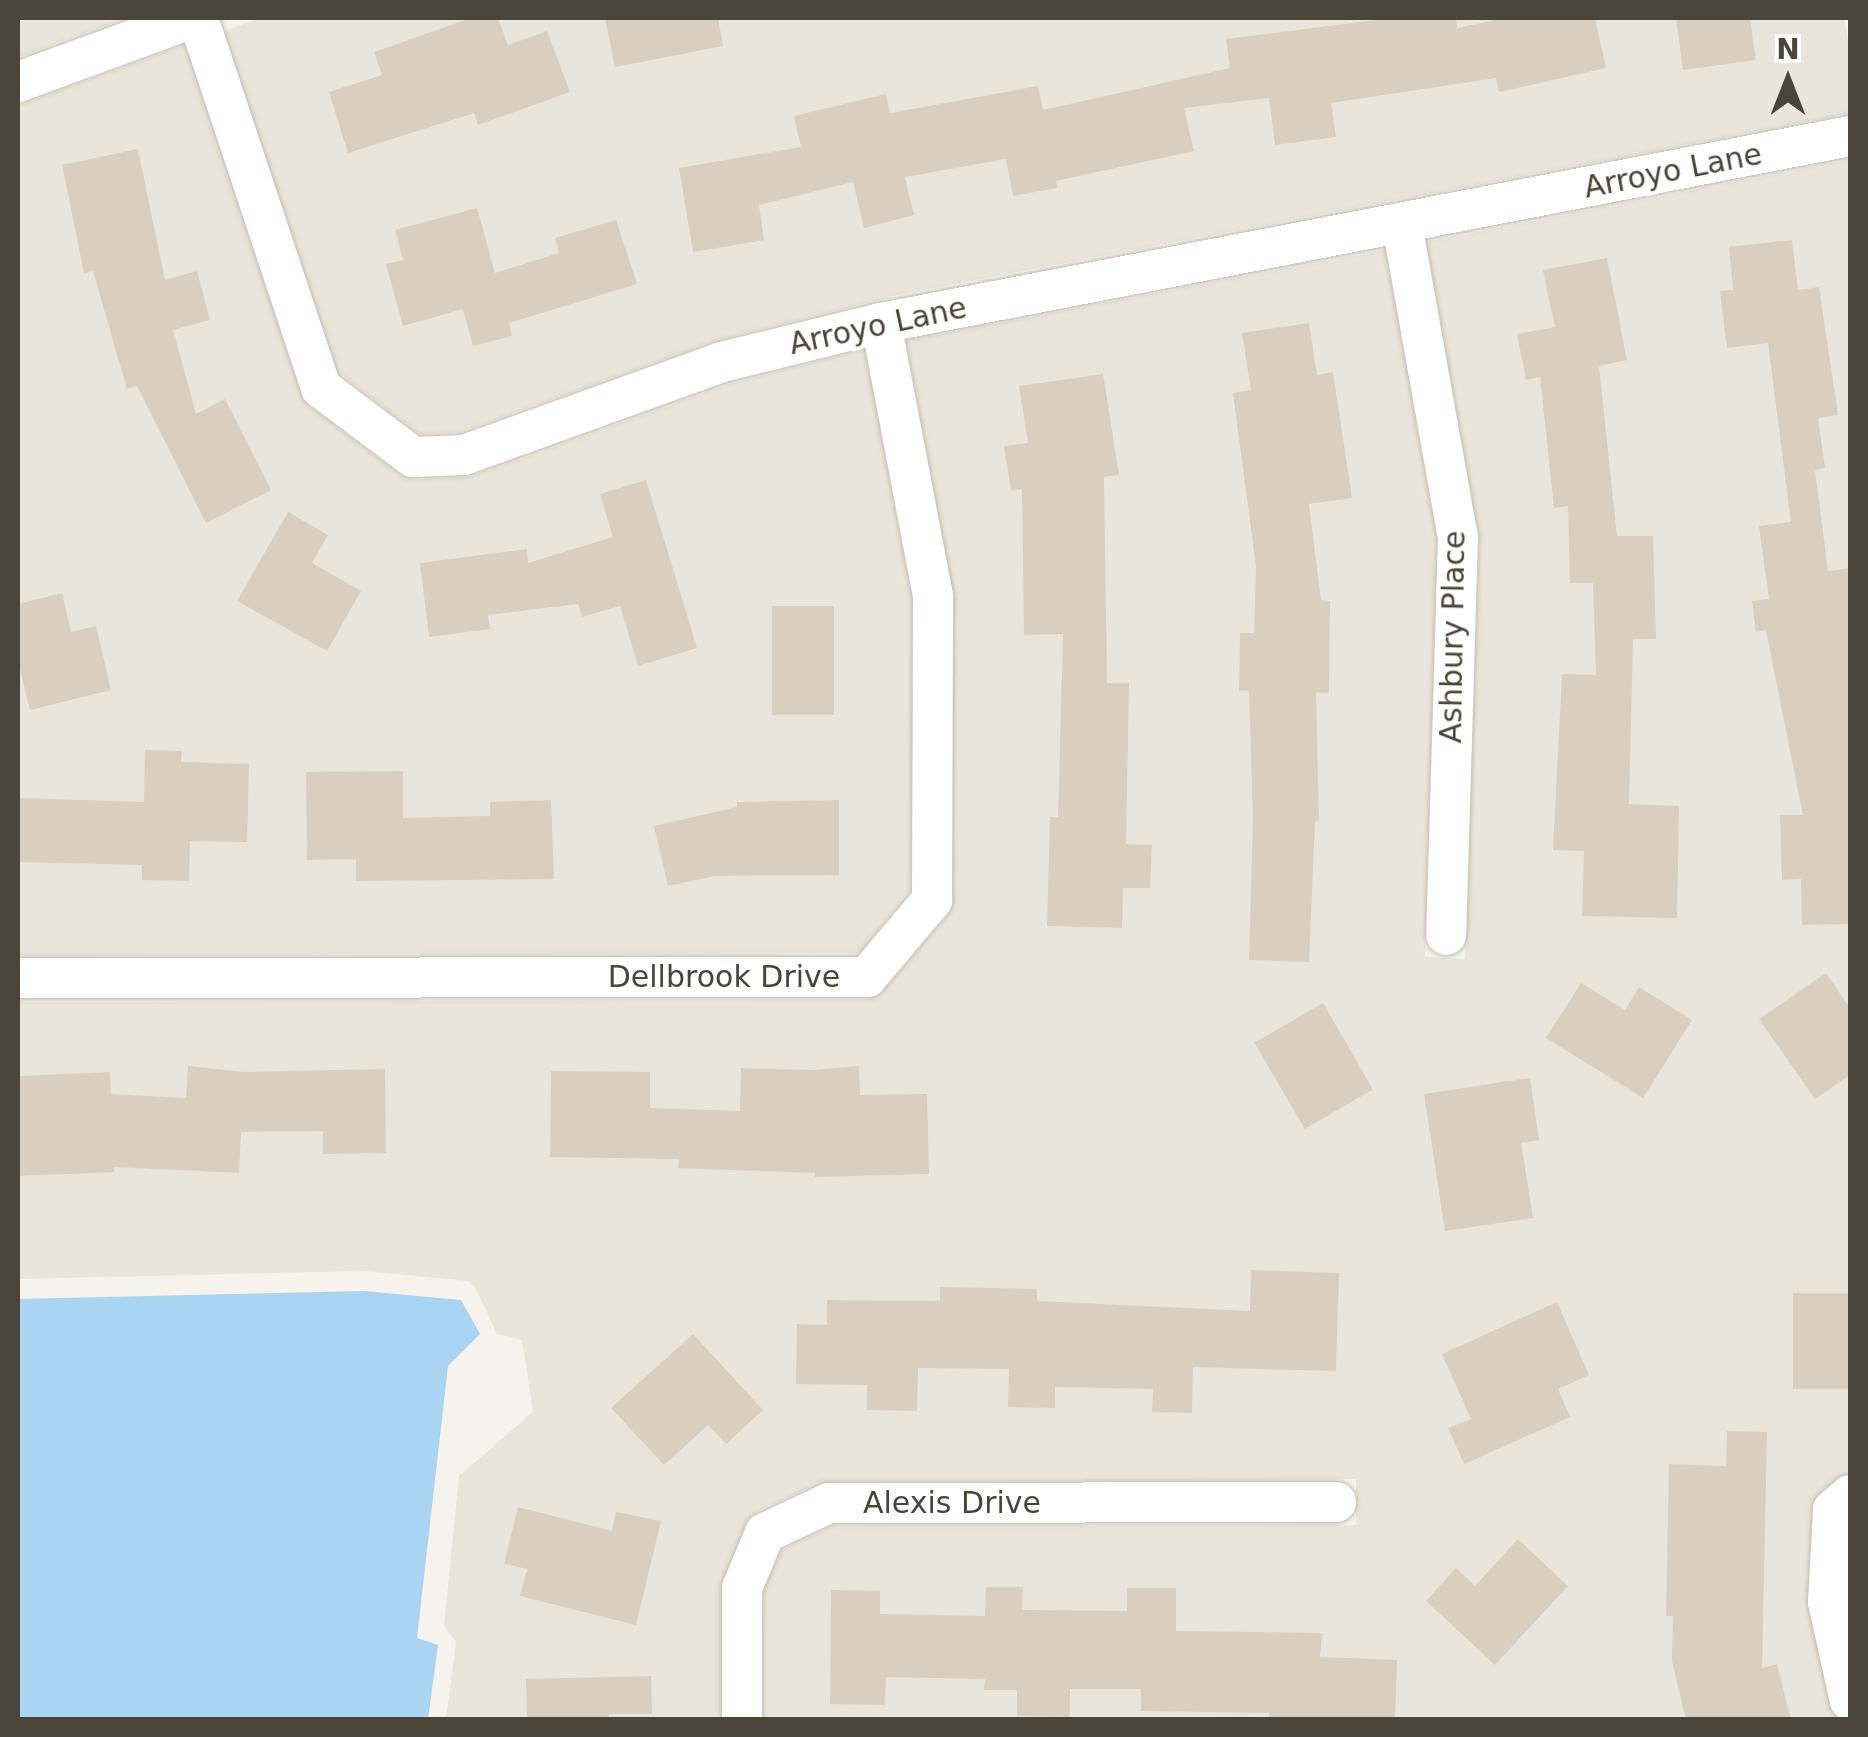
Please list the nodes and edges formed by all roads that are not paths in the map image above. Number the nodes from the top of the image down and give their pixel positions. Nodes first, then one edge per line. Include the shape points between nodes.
1 (195, 18) edge
2 (18, 82) edge
3 (1850, 136) edge
4 (1402, 224) junction
5 (881, 322) junction
6 (1446, 935) dead end
7 (18, 978) edge
8 (1850, 1494) edge
9 (1336, 1502) dead end
10 (1850, 1702) edge
11 (742, 1720) edge

1 - 2 street
1 - 5 street, Arroyo Lane via 321,388 413,457 464,455 722,362
3 - 4 street, Arroyo Lane
4 - 5 street, Arroyo Lane
4 - 6 street, Ashbury Place via 1458,537
5 - 7 street, Dellbrook Drive via 933,596 932,900 867,977
8 - 10 street via 1833,1510 1828,1602
9 - 11 street, Alexis Drive via 828,1503 765,1533 742,1588

